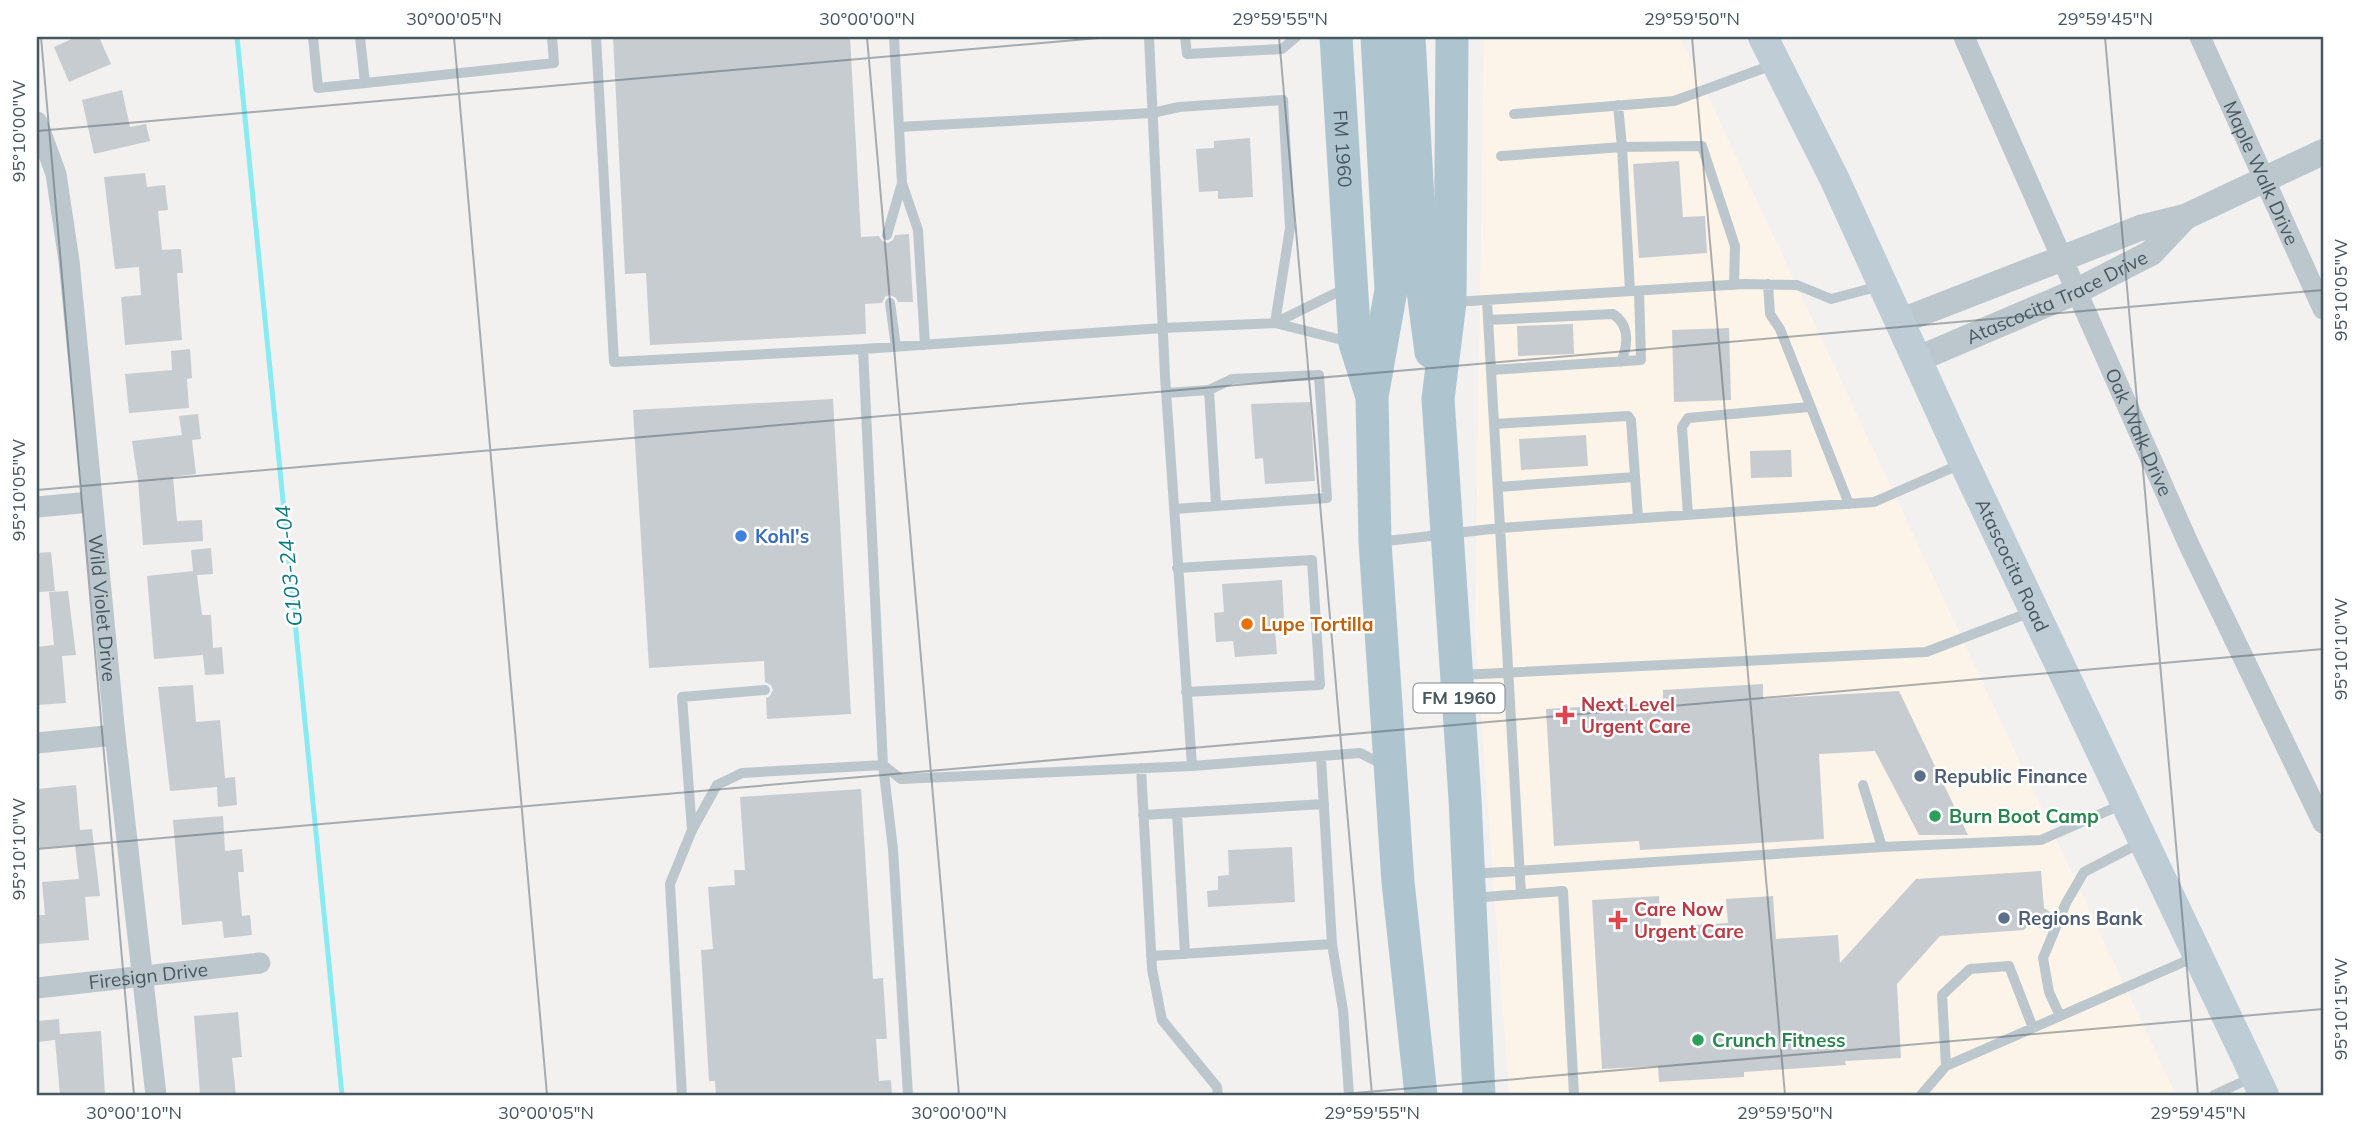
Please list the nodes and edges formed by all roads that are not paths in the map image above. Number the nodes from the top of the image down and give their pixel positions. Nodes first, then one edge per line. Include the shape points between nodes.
1 (313, 37) edge
2 (360, 37) edge
3 (552, 37) edge
4 (596, 37) edge
5 (894, 37) edge
6 (1149, 37) edge
7 (1185, 37) edge
8 (1296, 37) edge
9 (1336, 37) edge
10 (1377, 37) edge
11 (1409, 37) edge
12 (1452, 37) edge
13 (1763, 37) edge
14 (1964, 37) edge
15 (2200, 37) edge
16 (1775, 64) junction
17 (365, 83) junction
18 (1618, 105) junction
19 (1152, 113) junction
20 (1514, 114) dead end
21 (37, 122) edge
22 (899, 127) junction
23 (1622, 147) junction
24 (2323, 152) edge
25 (1501, 156) dead end
26 (2263, 178) junction
27 (902, 183) junction
28 (2185, 217) junction
29 (887, 235) dead end
30 (2063, 259) junction
31 (1768, 284) junction
32 (1351, 285) junction
33 (1734, 285) junction
34 (1883, 285) junction
35 (1635, 291) junction
36 (2076, 292) junction
37 (1487, 301) junction
38 (1450, 302) junction
39 (890, 303) dead end
40 (2323, 309) edge
41 (1488, 320) junction
42 (1901, 321) junction
43 (1275, 323) junction
44 (1163, 328) junction
45 (1355, 343) junction
46 (925, 345) junction
47 (896, 347) junction
48 (863, 349) junction
49 (1918, 359) junction
50 (1621, 362) junction
51 (1491, 370) junction
52 (1209, 390) junction
53 (1166, 393) junction
54 (1372, 397) junction
55 (1438, 399) junction
56 (1809, 407) junction
57 (1494, 424) junction
58 (1964, 463) junction
59 (1635, 477) junction
60 (1498, 487) junction
61 (91, 502) junction
62 (1849, 504) junction
63 (1216, 505) junction
64 (37, 507) edge
65 (1174, 509) junction
66 (1688, 515) junction
67 (1638, 518) junction
68 (1500, 528) junction
69 (1446, 534) junction
70 (1376, 542) junction
71 (1177, 568) junction
72 (2033, 611) junction
73 (1508, 672) junction
74 (1457, 676) junction
75 (765, 690) dead end
76 (1186, 692) junction
77 (115, 736) junction
78 (37, 743) edge
79 (1383, 746) junction
80 (1360, 753) junction
81 (1321, 757) junction
82 (883, 765) junction
83 (1192, 766) junction
84 (1141, 768) junction
85 (1863, 785) dead end
86 (2125, 803) junction
87 (1324, 804) junction
88 (1177, 813) junction
89 (1143, 815) junction
90 (2323, 823) edge
91 (692, 830) junction
92 (2143, 842) junction
93 (1882, 847) junction
94 (1520, 869) junction
95 (1469, 886) junction
96 (1521, 894) junction
97 (1332, 944) junction
98 (1185, 954) junction
99 (1151, 956) junction
100 (2197, 956) junction
101 (260, 963) dead end
102 (143, 976) junction
103 (37, 988) edge
104 (2060, 1017) junction
105 (2033, 1028) junction
106 (1946, 1066) junction
107 (2260, 1086) edge
108 (156, 1095) edge
109 (682, 1095) edge
110 (908, 1095) edge
111 (1217, 1095) edge
112 (1349, 1095) edge
113 (1421, 1095) edge
114 (1479, 1095) edge
115 (1574, 1095) edge
116 (1921, 1095) edge
117 (2214, 1095) edge

1 - 17 lane via 318,88
2 - 17 lane
3 - 17 lane via 554,63
4 - 48 lane via 614,362
5 - 22 lane
6 - 19 lane
7 - 8 lane via 1186,54 1282,49
9 - 32 main road, FM 1960 / FM 1960
10 - 54 main road via 1391,290
11 - 55 main road via 1423,291
12 - 38 main road, FM 1960 / FM 1960
13 - 16 main road, Atascocita Road
14 - 30 street, Oak Walk Drive
15 - 26 street, Maple Walk Drive
16 - 18 lane via 1674,101
16 - 34 main road, Atascocita Road
18 - 20 lane
18 - 23 lane
19 - 22 lane
19 - 43 lane via 1283,100 1290,228
19 - 44 lane
21 - 61 street, Wild Violet Drive via 56,174 69,261
22 - 27 lane
23 - 25 lane
23 - 33 lane via 1702,146 1735,246
23 - 35 lane
24 - 26 street, Atascocita Trace Drive
26 - 28 street, Atascocita Trace Drive
26 - 40 street, Maple Walk Drive
27 - 29 lane
27 - 46 lane via 918,230
28 - 30 street, Atascocita Trace Drive via 2140,228
28 - 36 street, Atascocita Trace Drive via 2151,253
30 - 36 street, Oak Walk Drive
30 - 42 street, Atascocita Trace Drive
31 - 33 lane
31 - 34 lane via 1797,285 1831,299
31 - 56 lane via 1770,314
32 - 43 lane
32 - 45 main road, FM 1960 / FM 1960
33 - 35 lane
34 - 42 main road, Atascocita Road
35 - 37 lane
35 - 50 lane via 1643,357
36 - 49 street, Atascocita Trace Drive
36 - 90 street, Oak Walk Drive via 2189,545
37 - 38 lane
37 - 41 lane
38 - 55 main road, FM 1960 / FM 1960
39 - 47 lane
41 - 50 lane via 1613,314 1625,327
41 - 51 lane
42 - 49 main road, Atascocita Road
43 - 44 lane
43 - 45 lane
44 - 46 lane
44 - 53 lane
45 - 54 main road, FM 1960 / FM 1960
46 - 47 lane
47 - 48 lane
48 - 82 lane
49 - 58 main road, Atascocita Road
50 - 51 lane
51 - 57 lane
52 - 53 lane
52 - 63 lane
52 - 63 lane via 1232,379 1319,375 1327,498
53 - 65 lane
54 - 70 main road, FM 1960 / FM 1960
55 - 69 main road, FM 1960 / FM 1960
56 - 62 lane
56 - 66 lane via 1688,418 1682,427
57 - 59 lane via 1628,416
57 - 60 lane
58 - 62 lane via 1874,502
58 - 72 main road, Atascocita Road
59 - 60 lane
59 - 67 lane
60 - 68 lane
61 - 64 street
61 - 77 street, Wild Violet Drive
62 - 66 lane
63 - 65 lane
65 - 71 lane
66 - 67 lane
67 - 68 lane
68 - 69 lane
68 - 73 lane
69 - 70 lane
69 - 74 main road, FM 1960 / FM 1960
70 - 79 main road, FM 1960 / FM 1960
71 - 76 lane
71 - 76 lane via 1312,560 1320,685
72 - 73 lane via 1926,652
72 - 86 main road, Atascocita Road
73 - 74 lane
73 - 94 lane
74 - 95 main road, FM 1960 / FM 1960
75 - 91 lane via 682,697
76 - 83 lane
77 - 78 street
77 - 102 street, Wild Violet Drive
79 - 80 lane
79 - 80 lane
79 - 113 main road, FM 1960 / FM 1960
80 - 81 lane
81 - 83 lane
81 - 87 lane
82 - 84 lane via 901,779
82 - 91 lane via 743,774 717,785
82 - 110 lane via 893,849
83 - 84 lane
84 - 89 lane
85 - 93 lane
86 - 92 main road, Atascocita Road
86 - 93 lane via 2041,840
87 - 88 lane
87 - 97 lane
88 - 89 lane
88 - 98 lane
89 - 99 lane
91 - 109 lane via 670,884
92 - 100 main road, Atascocita Road
92 - 104 lane via 2084,872 2066,903 2043,958 2049,992
93 - 94 lane
94 - 95 lane
94 - 96 lane
95 - 96 lane
95 - 114 main road, FM 1960 / FM 1960
96 - 115 lane via 1563,891
97 - 98 lane
97 - 112 lane via 1343,1010
98 - 99 lane
99 - 111 lane via 1162,1020 1217,1087
100 - 104 lane
100 - 107 main road, Atascocita Road
101 - 102 street, Firesign Drive
102 - 103 street, Firesign Drive
102 - 108 street, Wild Violet Drive
104 - 105 lane
105 - 106 lane
105 - 106 lane via 2009,966 1970,969 1942,996
106 - 116 lane
107 - 117 lane

